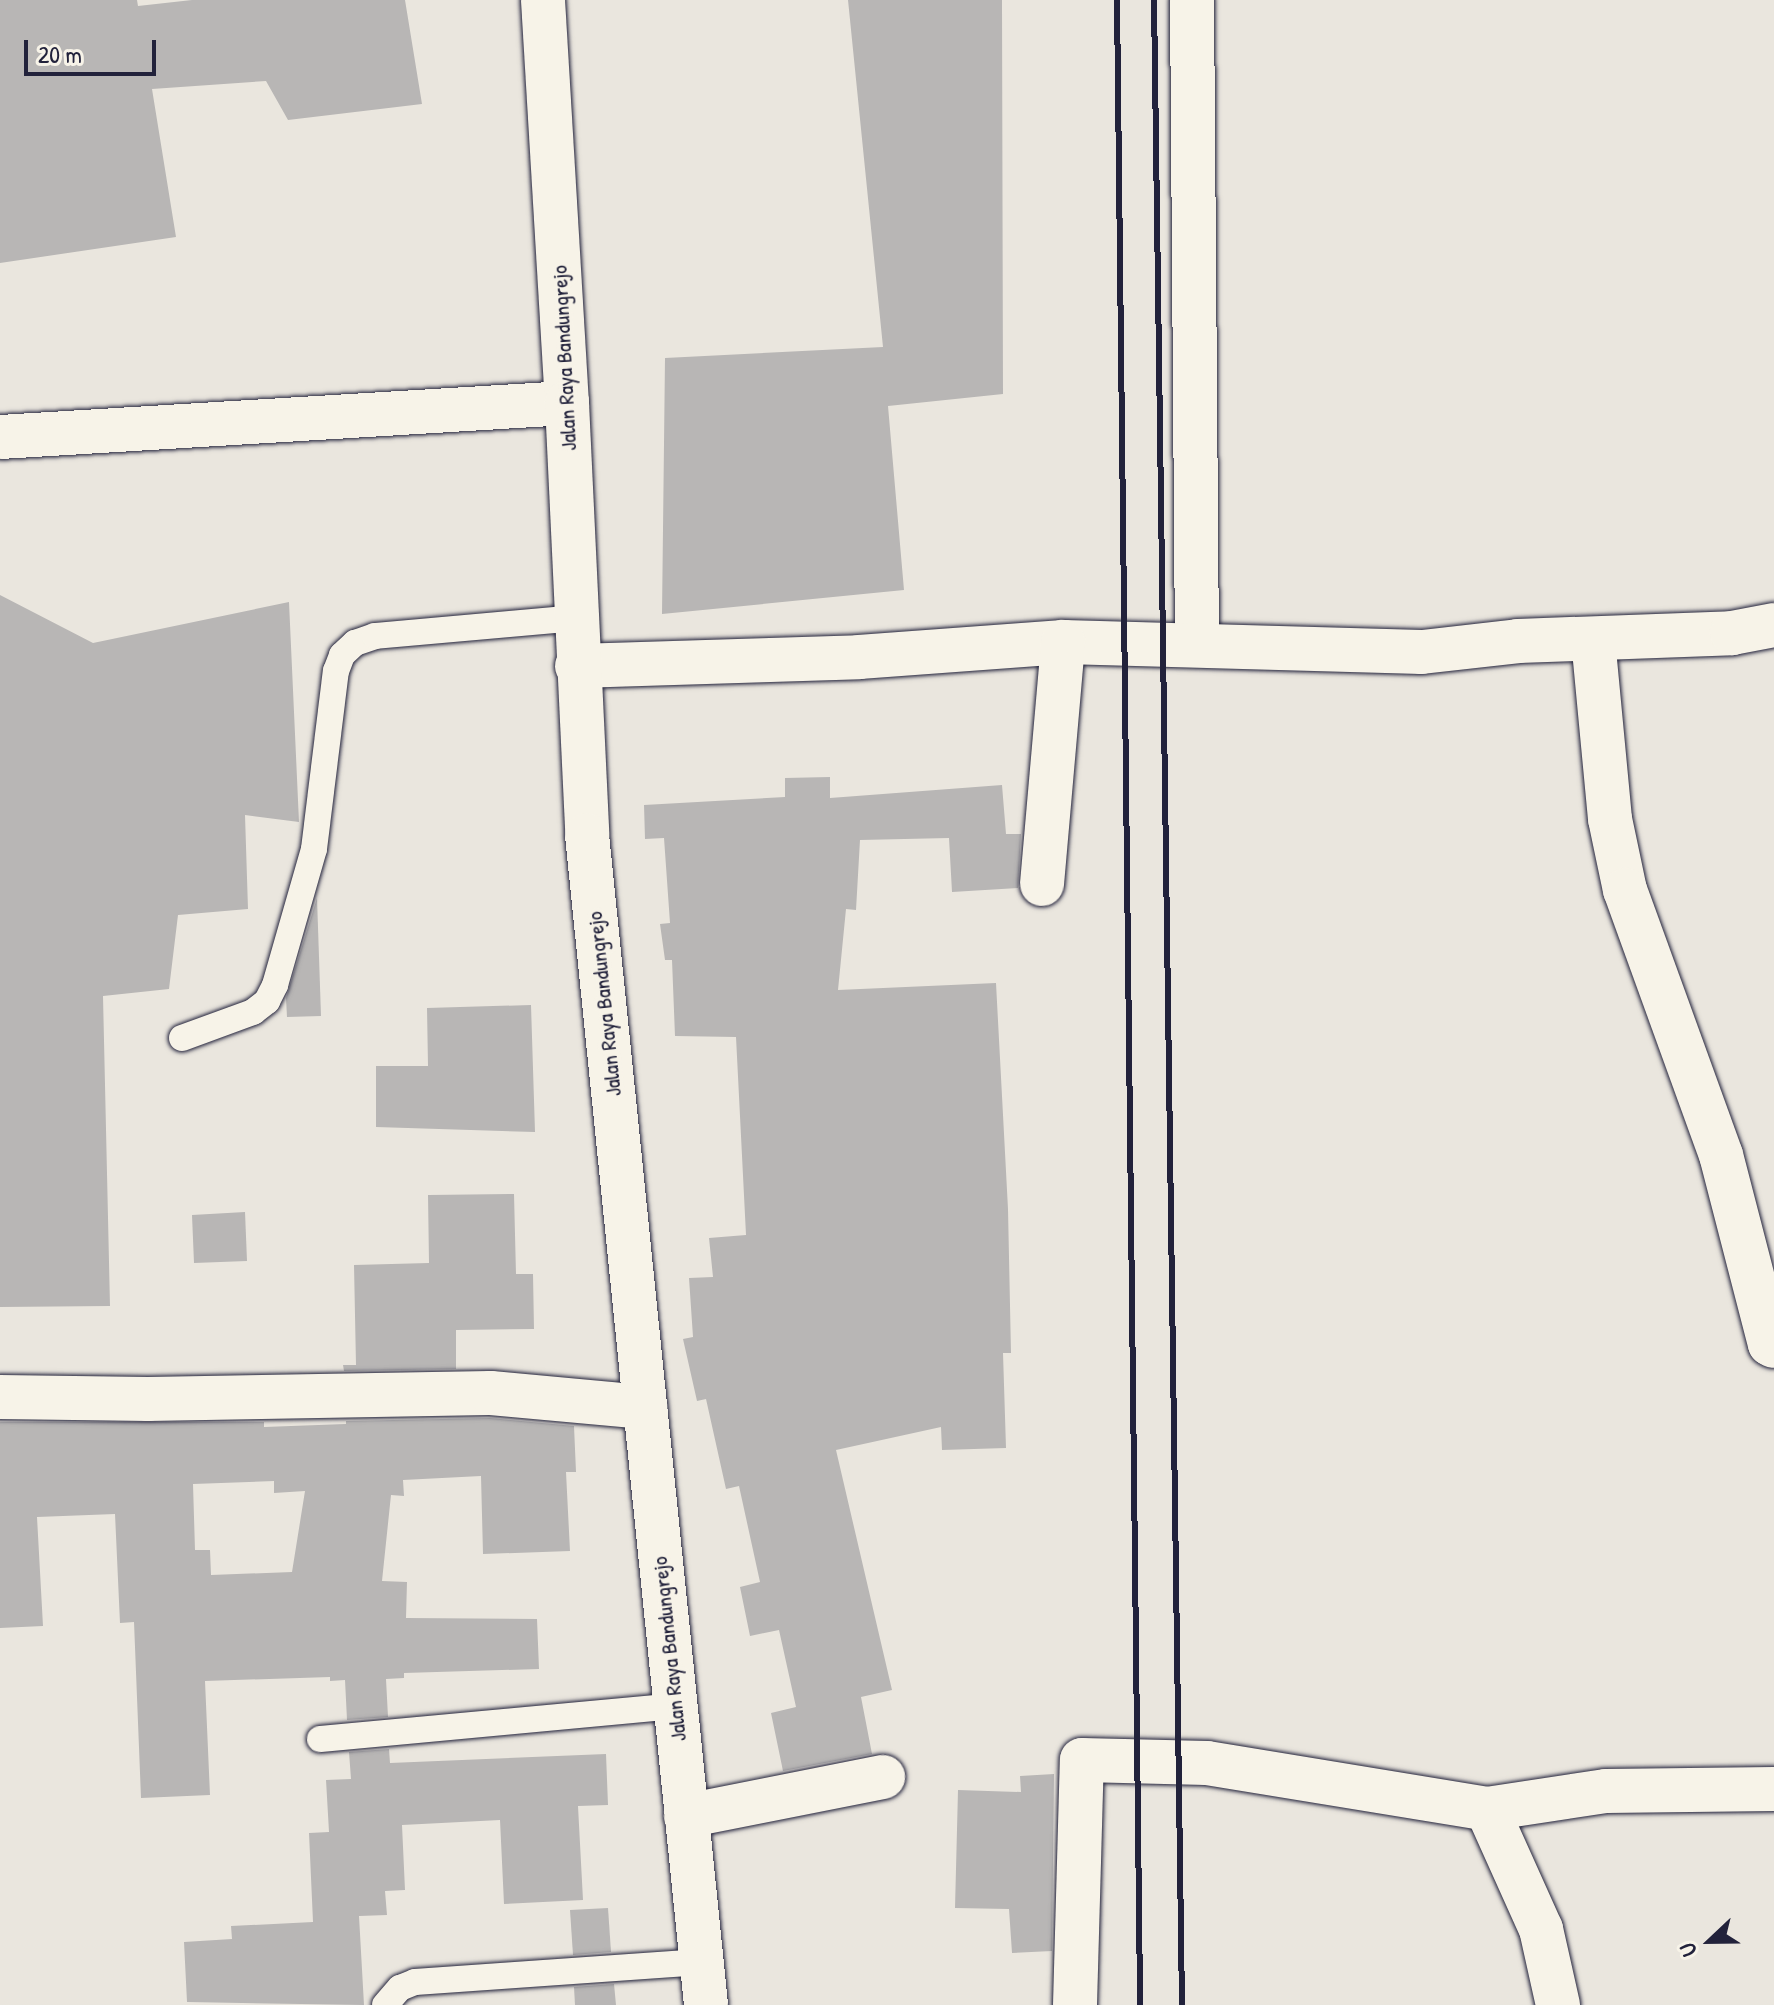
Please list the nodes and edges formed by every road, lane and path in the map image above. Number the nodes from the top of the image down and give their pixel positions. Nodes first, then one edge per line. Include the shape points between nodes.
1 (543, 0) edge
2 (1192, 0) edge
3 (567, 403) junction
4 (0, 437) edge
5 (575, 618) junction
6 (1774, 625) edge
7 (1593, 639) junction
8 (1063, 642) junction
9 (1197, 645) junction
10 (577, 666) junction
11 (1042, 884) dead end
12 (182, 1038) dead end
13 (1774, 1346) edge
14 (0, 1397) edge
15 (645, 1407) junction
16 (675, 1706) junction
17 (320, 1739) dead end
18 (883, 1777) dead end
19 (1774, 1789) edge
20 (1487, 1809) junction
21 (686, 1816) junction
22 (701, 1962) junction
23 (385, 2005) edge
24 (706, 2005) edge
25 (1075, 2005) edge
26 (1558, 2005) edge

1 - 3 street, Jalan Raya Bandungrejo
2 - 9 street
3 - 4 street
3 - 5 street, Jalan Raya Bandungrejo
5 - 10 street, Jalan Raya Bandungrejo
5 - 12 lane via 375,636 342,655 314,849 275,985 253,1012
6 - 7 street via 1732,633
7 - 9 street via 1422,652
7 - 13 street via 1610,819 1625,890 1721,1155
8 - 9 street
8 - 10 street via 859,657
8 - 11 street
10 - 15 street, Jalan Raya Bandungrejo via 587,835
14 - 15 street via 491,1393
15 - 16 street, Jalan Raya Bandungrejo
16 - 17 lane
16 - 21 street, Jalan Raya Bandungrejo
18 - 21 street
19 - 20 street via 1606,1791
20 - 25 street via 1207,1763 1082,1760
20 - 26 street via 1541,1929
21 - 22 street, Jalan Raya Bandungrejo
22 - 23 lane via 415,1982 400,1988
22 - 24 street, Jalan Raya Bandungrejo

